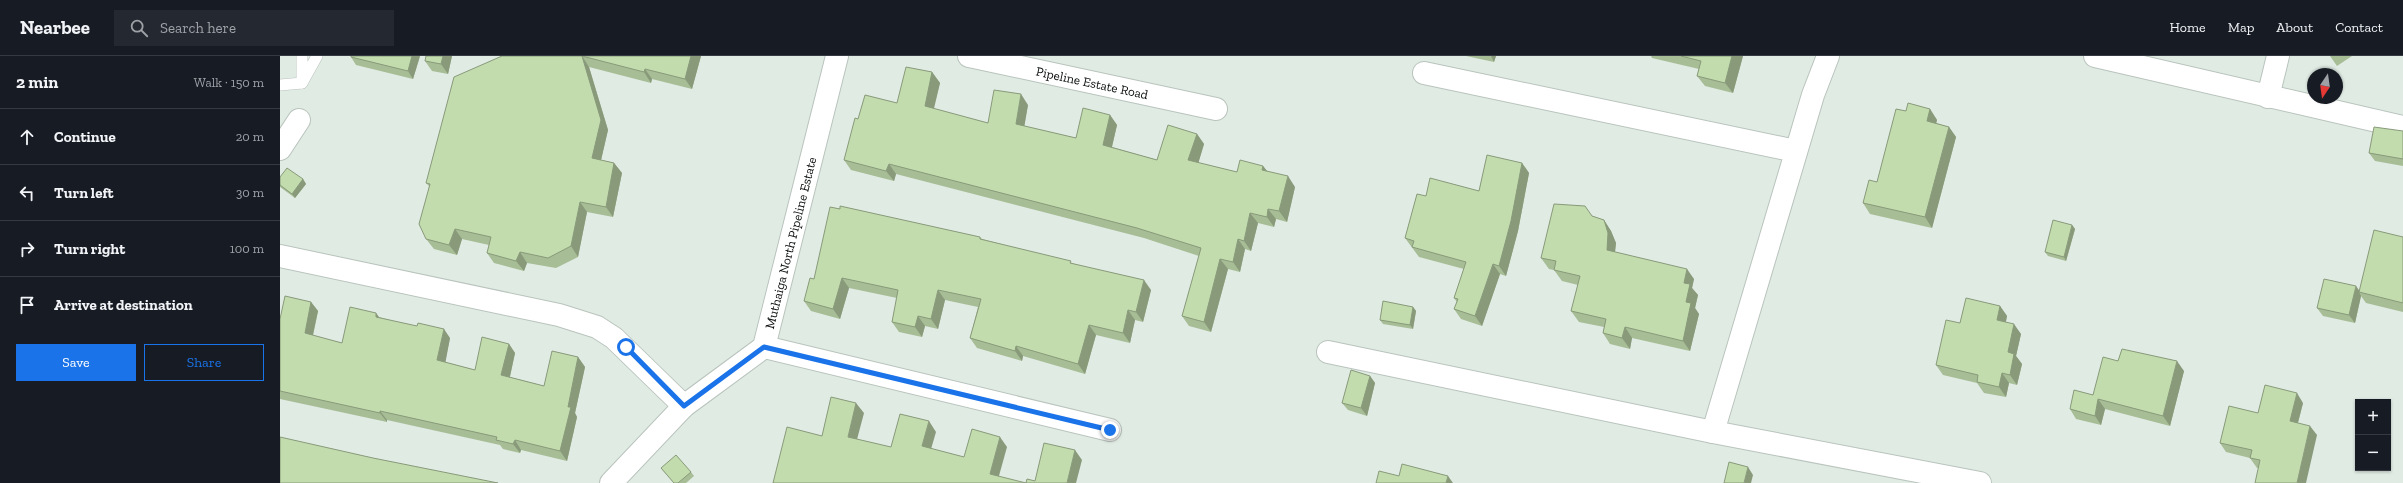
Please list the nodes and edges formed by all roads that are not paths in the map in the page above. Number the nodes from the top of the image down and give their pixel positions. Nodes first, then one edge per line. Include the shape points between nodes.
1 (302, 56) edge
2 (316, 56) edge
3 (837, 56) edge
4 (969, 56) edge
5 (1828, 56) edge
6 (2095, 56) edge
7 (2278, 56) edge
8 (1424, 73) dead end
9 (302, 83) junction
10 (280, 85) edge
11 (2268, 97) junction
12 (1216, 109) dead end
13 (299, 120) dead end
14 (2403, 127) edge
15 (280, 149) edge
16 (1796, 151) junction
17 (280, 256) edge
18 (764, 347) junction
19 (1328, 352) dead end
20 (684, 406) junction
21 (1110, 430) dead end
22 (1713, 432) junction
23 (611, 483) edge
24 (1980, 483) edge

1 - 9 lane
2 - 9 lane
3 - 18 street, Muthaiga North Pipeline Estate
4 - 12 street, Pipeline Estate Road
5 - 16 street
6 - 11 street
7 - 11 street
8 - 16 street
9 - 10 lane
11 - 14 street
13 - 15 street
16 - 22 street
17 - 20 street via 559,315 597,327 626,347
18 - 20 street, Muthaiga North Pipeline Estate
18 - 21 street
19 - 22 street
20 - 23 street, Muthaiga North Pipeline Estate
22 - 24 street

